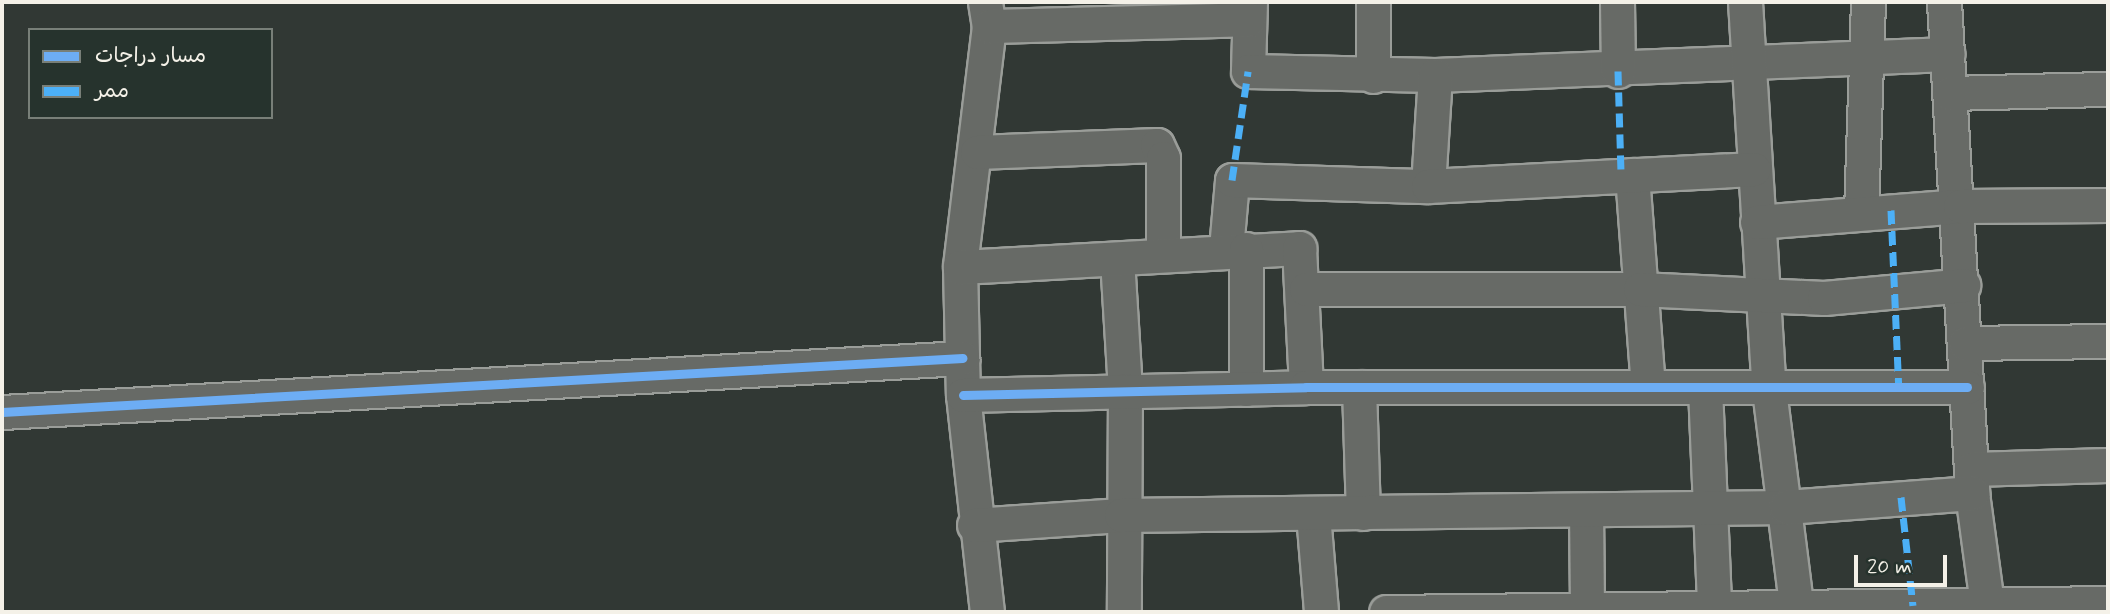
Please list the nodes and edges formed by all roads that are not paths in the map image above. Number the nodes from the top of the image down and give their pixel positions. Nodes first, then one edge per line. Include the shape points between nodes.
1 (1373, 2) edge
2 (1617, 2) edge
3 (1745, 2) edge
4 (1868, 2) edge
5 (1944, 2) edge
6 (1250, 10) edge
7 (987, 14) edge
8 (1948, 54) junction
9 (1867, 56) junction
10 (1746, 62) junction
11 (1618, 71) junction
12 (1435, 75) junction
13 (1373, 76) junction
14 (2108, 89) edge
15 (1950, 93) junction
16 (977, 152) junction
17 (1754, 169) junction
18 (1633, 175) junction
19 (1428, 186) junction
20 (2108, 205) edge
21 (1960, 206) junction
22 (1861, 213) junction
23 (1757, 222) junction
24 (1236, 249) junction
25 (1163, 255) junction
26 (1117, 259) junction
27 (960, 267) junction
28 (1963, 285) junction
29 (1306, 289) junction
30 (1640, 289) junction
31 (1762, 296) junction
32 (2108, 341) edge
33 (1965, 343) junction
34 (962, 358) junction
35 (1647, 386) junction
36 (1306, 387) junction
37 (1359, 387) junction
38 (1967, 387) junction
39 (1246, 388) junction
40 (1704, 388) junction
41 (1125, 390) junction
42 (1769, 390) junction
43 (963, 395) junction
44 (2, 412) edge
45 (2108, 465) edge
46 (1972, 481) junction
47 (1786, 507) junction
48 (1707, 508) junction
49 (1586, 510) junction
50 (1363, 513) junction
51 (1313, 514) junction
52 (1121, 515) junction
53 (974, 525) junction
54 (1714, 603) junction
55 (1796, 603) junction
56 (2108, 603) edge
57 (1587, 605) junction
58 (1987, 608) edge
59 (986, 612) edge
60 (1124, 612) edge
61 (1321, 612) edge
62 (1386, 612) edge

1 - 13 street
2 - 11 street
3 - 10 street
4 - 9 street
5 - 8 street
6 - 7 street
6 - 13 street via 1248,71
7 - 16 street
8 - 9 street
8 - 15 street
9 - 10 street
9 - 22 street
10 - 11 street
10 - 17 street
11 - 12 street
12 - 13 street
12 - 19 street
14 - 15 street
15 - 21 street
16 - 25 street via 1157,145 1163,158
16 - 27 street
17 - 18 street
17 - 23 street
18 - 19 street
18 - 30 street
19 - 24 street via 1232,180
20 - 21 street
21 - 22 street
21 - 28 street
22 - 23 street
23 - 31 street
24 - 25 street
24 - 29 street via 1299,248
24 - 39 street
25 - 26 street
26 - 27 street
26 - 41 street
27 - 34 street
28 - 31 street via 1824,298
28 - 33 street
29 - 30 street
29 - 36 street
30 - 31 street
30 - 35 street
31 - 42 street
32 - 33 street
33 - 38 street
34 - 43 street
34 - 44 street
35 - 37 street
35 - 40 street
36 - 37 street
36 - 39 street
37 - 50 street
38 - 42 street
38 - 46 street
39 - 41 street
40 - 42 street
40 - 48 street
41 - 43 street
41 - 52 street
42 - 47 street
43 - 53 street
45 - 46 street
46 - 47 street
46 - 58 street
47 - 48 street
47 - 55 street
48 - 49 street
48 - 54 street
49 - 50 street
49 - 57 street
50 - 51 street
51 - 52 street
51 - 61 street
52 - 53 street
52 - 60 street
53 - 59 street
54 - 55 street
54 - 57 street
55 - 58 street via 1856,609
56 - 58 street
57 - 62 street

